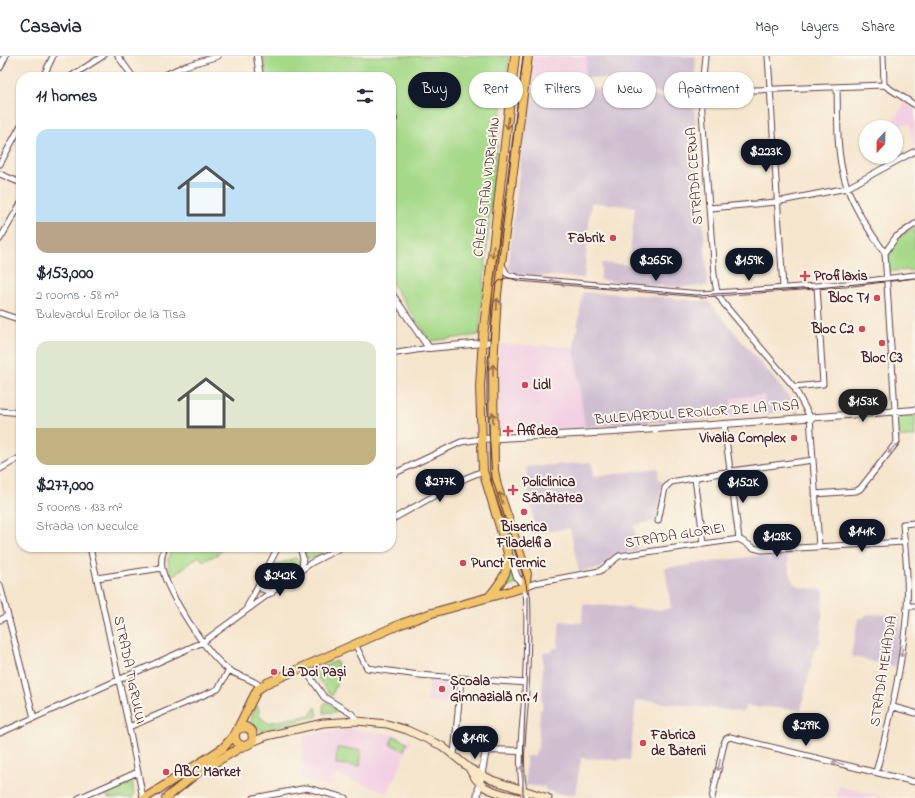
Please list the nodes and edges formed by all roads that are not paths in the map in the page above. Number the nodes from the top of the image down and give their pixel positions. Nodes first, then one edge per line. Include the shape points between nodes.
1 (6, 56) edge
2 (53, 56) edge
3 (103, 56) edge
4 (118, 56) edge
5 (218, 56) edge
6 (257, 56) edge
7 (516, 56) edge
8 (528, 56) edge
9 (704, 56) edge
10 (768, 56) edge
11 (883, 56) edge
12 (0, 67) edge
13 (45, 72) edge
14 (78, 72) edge
15 (129, 72) edge
16 (171, 72) edge
17 (259, 72) edge
18 (703, 72) edge
19 (884, 85) junction
20 (837, 88) junction
21 (769, 89) junction
22 (754, 90) edge
23 (915, 105) edge
24 (702, 108) edge
25 (16, 134) edge
26 (915, 150) edge
27 (0, 164) edge
28 (0, 174) edge
29 (16, 181) edge
30 (847, 188) junction
31 (776, 202) junction
32 (710, 208) junction
33 (16, 212) edge
34 (915, 224) edge
35 (0, 239) edge
36 (885, 253) junction
37 (502, 266) junction
38 (915, 275) edge
39 (887, 278) junction
40 (817, 286) junction
41 (782, 288) junction
42 (717, 293) junction
43 (396, 300) edge
44 (0, 313) edge
45 (16, 318) edge
46 (494, 342) junction
47 (482, 344) junction
48 (430, 348) junction
49 (396, 353) edge
50 (794, 387) junction
51 (915, 410) edge
52 (0, 411) edge
53 (894, 412) junction
54 (16, 413) edge
55 (810, 417) junction
56 (724, 424) junction
57 (482, 439) junction
58 (494, 439) junction
59 (16, 460) edge
60 (813, 460) junction
61 (0, 469) edge
62 (731, 471) junction
63 (484, 472) junction
64 (396, 473) edge
65 (695, 479) junction
66 (815, 494) junction
67 (396, 517) edge
68 (658, 521) dead end
69 (915, 523) edge
70 (739, 538) junction
71 (904, 542) junction
72 (704, 543) junction
73 (819, 546) junction
74 (91, 552) edge
75 (164, 552) edge
76 (276, 552) edge
77 (301, 552) edge
78 (332, 552) edge
79 (508, 553) junction
80 (303, 558) junction
81 (311, 562) junction
82 (162, 568) junction
83 (302, 570) junction
84 (97, 578) junction
85 (260, 584) junction
86 (0, 585) edge
87 (525, 587) junction
88 (272, 593) junction
89 (489, 597) junction
90 (907, 606) junction
91 (915, 606) edge
92 (247, 608) junction
93 (7, 616) junction
94 (0, 620) edge
95 (203, 642) junction
96 (355, 644) junction
97 (303, 668) junction
98 (229, 670) junction
99 (119, 679) junction
100 (461, 679) junction
101 (526, 684) junction
102 (261, 687) junction
103 (893, 707) junction
104 (915, 713) edge
105 (245, 714) junction
106 (34, 718) junction
107 (357, 721) junction
108 (129, 727) junction
109 (250, 730) junction
110 (236, 732) junction
111 (0, 733) edge
112 (267, 736) junction
113 (252, 742) junction
114 (244, 746) junction
115 (486, 750) junction
116 (455, 751) junction
117 (521, 752) junction
118 (469, 768) junction
119 (138, 772) junction
120 (876, 772) junction
121 (482, 774) junction
122 (492, 780) junction
123 (915, 782) edge
124 (480, 784) junction
125 (523, 790) junction
126 (79, 798) edge
127 (144, 798) edge
128 (166, 798) edge
129 (254, 798) edge
130 (345, 798) edge
131 (477, 798) edge
132 (519, 798) edge
133 (525, 798) edge
134 (548, 798) edge
135 (712, 798) edge

1 - 12 street
2 - 13 street
3 - 14 street
4 - 15 street
5 - 16 street
6 - 17 street
7 -> 47 main road, CALEA STAN VIDRIGHIN
8 - 37 main road, CALEA STAN VIDRIGHIN
9 - 18 street, STRADA CERNA
10 - 21 street
11 - 19 street
19 - 20 street
19 - 23 street
20 - 21 street
20 - 30 street via 841,164
21 - 22 street
21 - 31 street
24 - 32 street, STRADA CERNA
25 - 27 street
26 - 30 street
28 - 29 street
30 - 31 street
30 - 36 street via 867,228
31 - 32 street
31 - 41 street
32 - 42 street, STRADA CERNA
33 - 35 street
34 - 36 street via 896,237
36 - 39 street
42 -> 37 street via 680,293 519,278 507,274
46 -> 37 main road, CALEA STAN VIDRIGHIN via 497,294
38 - 39 street
39 - 40 street
39 - 53 street
40 - 41 street
40 - 50 street via 823,384
41 - 42 street
42 - 50 street via 731,314
43 - 48 street
44 - 45 street
46 - 47 street
58 -> 46 main road, CALEA STAN VIDRIGHIN
47 - 48 street
47 - 57 main road, CALEA STAN VIDRIGHIN
48 - 49 street
50 - 55 street
51 - 53 street, BULEVARDUL EROILOR DE LA TISA
52 - 54 street
53 - 55 street, BULEVARDUL EROILOR DE LA TISA
53 -> 66 street via 897,442 860,489
55 - 56 street, BULEVARDUL EROILOR DE LA TISA
55 - 60 street
56 - 58 street, BULEVARDUL EROILOR DE LA TISA
56 - 62 street
57 - 58 street, BULEVARDUL EROILOR DE LA TISA
57 - 63 main road, CALEA STAN VIDRIGHIN
57 - 64 street via 461,442
87 -> 58 main road, CALEA STAN VIDRIGHIN via 527,574 496,478
59 - 61 street
60 - 62 street
60 - 66 street
62 - 65 street
62 - 70 street
63 - 67 street via 466,478
63 - 79 main road, CALEA STAN VIDRIGHIN
65 - 68 street via 671,482 666,486
65 - 72 street
66 - 73 street
69 - 71 street, STRADA MEHADIA via 903,524
70 - 72 street, STRADA GLORIEI
70 - 73 street via 762,550
71 - 73 street
71 - 90 street, STRADA MEHADIA
72 - 87 street, STRADA GLORIEI via 619,556 599,571
74 - 84 street, STRADA TIGRULUI
75 - 82 street
76 - 85 street
77 - 80 street
78 - 81 street
79 - 87 street
79 - 89 main road via 507,572 501,584
80 - 81 street
80 - 83 street
81 - 83 street
82 - 84 street
82 - 95 street via 177,603
83 - 88 street
84 - 99 street, STRADA TIGRULUI
85 - 88 street via 262,590
85 - 92 street
86 - 93 street
87 - 89 main road
87 - 101 street
88 - 92 street
89 - 96 main road via 432,613
90 - 91 street
90 -> 103 street, STRADA MEHADIA
92 - 95 street
93 - 94 street
93 - 106 street
95 - 98 street
95 - 99 street
96 - 97 main road
96 - 100 street via 367,668
97 - 102 main road
97 - 107 street via 324,697 352,714
98 - 102 street via 254,681
98 - 108 street via 218,689
99 - 106 street
99 - 108 street, STRADA TIGRULUI
100 - 101 street
100 - 116 street
101 - 117 street
102 - 105 main road
103 - 104 street
103 - 120 street, STRADA MEHADIA
105 - 109 main road
105 - 110 main road
106 - 111 street
107 - 112 main road via 323,723
107 - 116 main road via 386,724 408,730
108 - 119 street, STRADA TIGRULUI
109 - 110 main road via 243,727
109 - 112 main road
109 - 113 main road via 254,736
110 - 114 main road via 236,742
110 - 127 main road via 223,748
112 - 113 main road
113 - 114 main road
114 - 128 main road via 197,773
115 - 116 street
115 - 117 street
115 - 121 street
116 - 118 main road
125 -> 117 street
118 - 121 main road
118 - 124 main road
119 - 126 street
119 - 127 street, STRADA TIGRULUI
120 - 123 street
120 -> 135 street via 727,738
121 - 122 main road
121 - 124 street
122 - 124 street
122 - 125 main road
124 - 131 street
124 - 132 main road via 484,788
125 - 133 street
125 - 134 main road
129 - 130 street via 307,788

